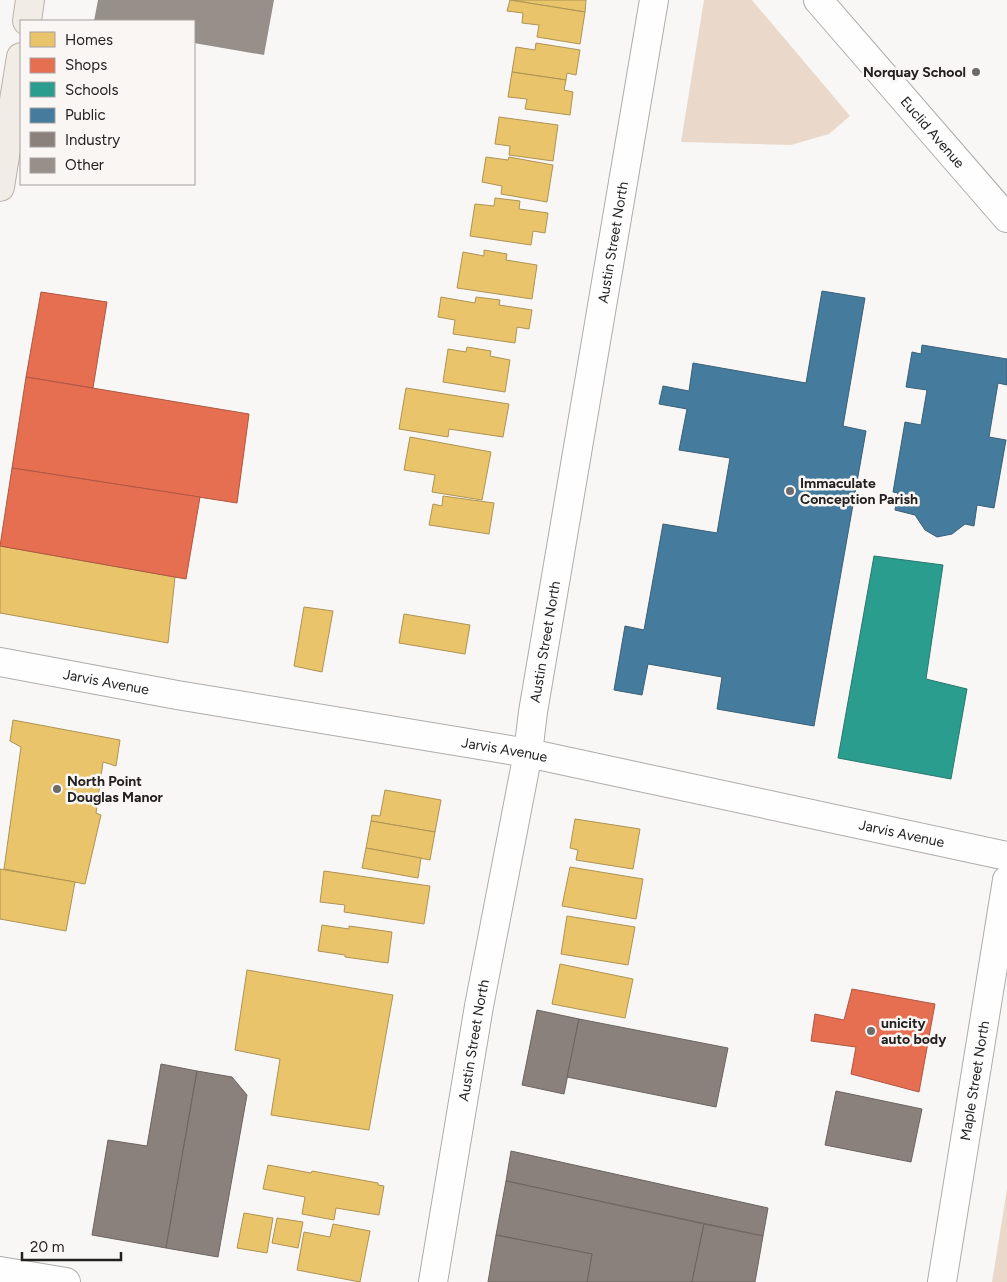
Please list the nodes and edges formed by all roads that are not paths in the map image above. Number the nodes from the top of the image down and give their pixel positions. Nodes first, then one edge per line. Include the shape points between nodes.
1 (30, 0) edge
2 (654, 0) edge
3 (818, 0) edge
4 (27, 20) edge
5 (20, 61) edge
6 (6, 121) edge
7 (0, 187) edge
8 (1007, 218) edge
9 (0, 662) edge
10 (528, 754) junction
11 (1007, 856) edge
12 (1007, 880) edge
13 (0, 1270) edge
14 (66, 1282) edge
15 (433, 1282) edge
16 (942, 1282) edge

1 - 4 main road
2 - 10 street, Austin Street North
3 - 8 street, Euclid Avenue
5 - 6 main road
6 - 7 main road
9 - 10 street, Jarvis Avenue via 177,696
10 - 11 street, Jarvis Avenue
10 - 15 street, Austin Street North via 479,1006
12 - 16 street, Maple Street North
13 - 14 street

